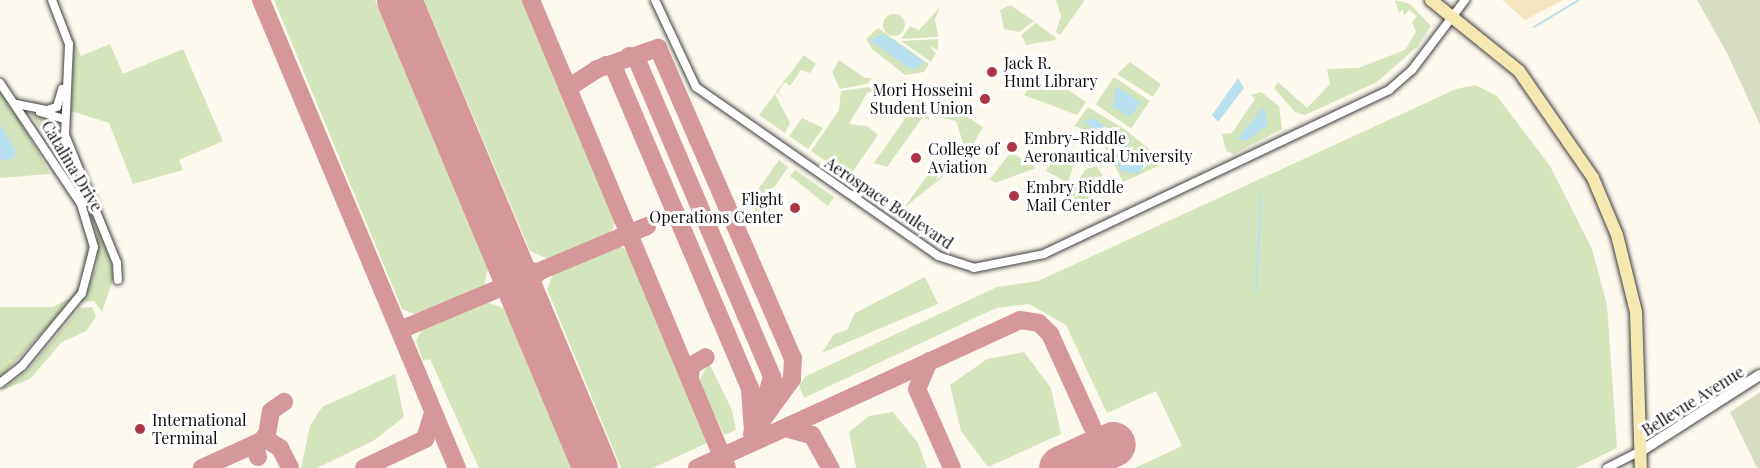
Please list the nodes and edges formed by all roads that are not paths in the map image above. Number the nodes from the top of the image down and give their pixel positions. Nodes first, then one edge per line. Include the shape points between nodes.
1 (52, 0) edge
2 (655, 0) edge
3 (1431, 0) edge
4 (1465, 0) edge
5 (1454, 16) junction
6 (69, 57) junction
7 (0, 83) edge
8 (16, 104) junction
9 (37, 110) junction
10 (65, 119) junction
11 (118, 280) dead end
12 (1760, 375) edge
13 (0, 382) edge
14 (1641, 451) junction
15 (1607, 468) edge
16 (1641, 468) edge

1 - 6 street
2 - 5 street, Aerospace Boulevard via 696,87 939,256 974,268 1044,254 1389,90 1412,70
3 - 5 main road
4 - 5 street, Aerospace Boulevard
5 - 14 main road via 1502,53 1534,89 1571,139 1605,207 1636,312
6 - 9 street via 57,107
6 - 10 street
7 - 8 street, Catalina Drive
8 - 9 street
8 - 13 street, Catalina Drive via 81,204 94,247 82,294 22,366
9 - 10 street
10 - 11 street via 65,135 117,262
12 - 14 street, Bellevue Avenue
14 - 15 street
14 - 16 main road

